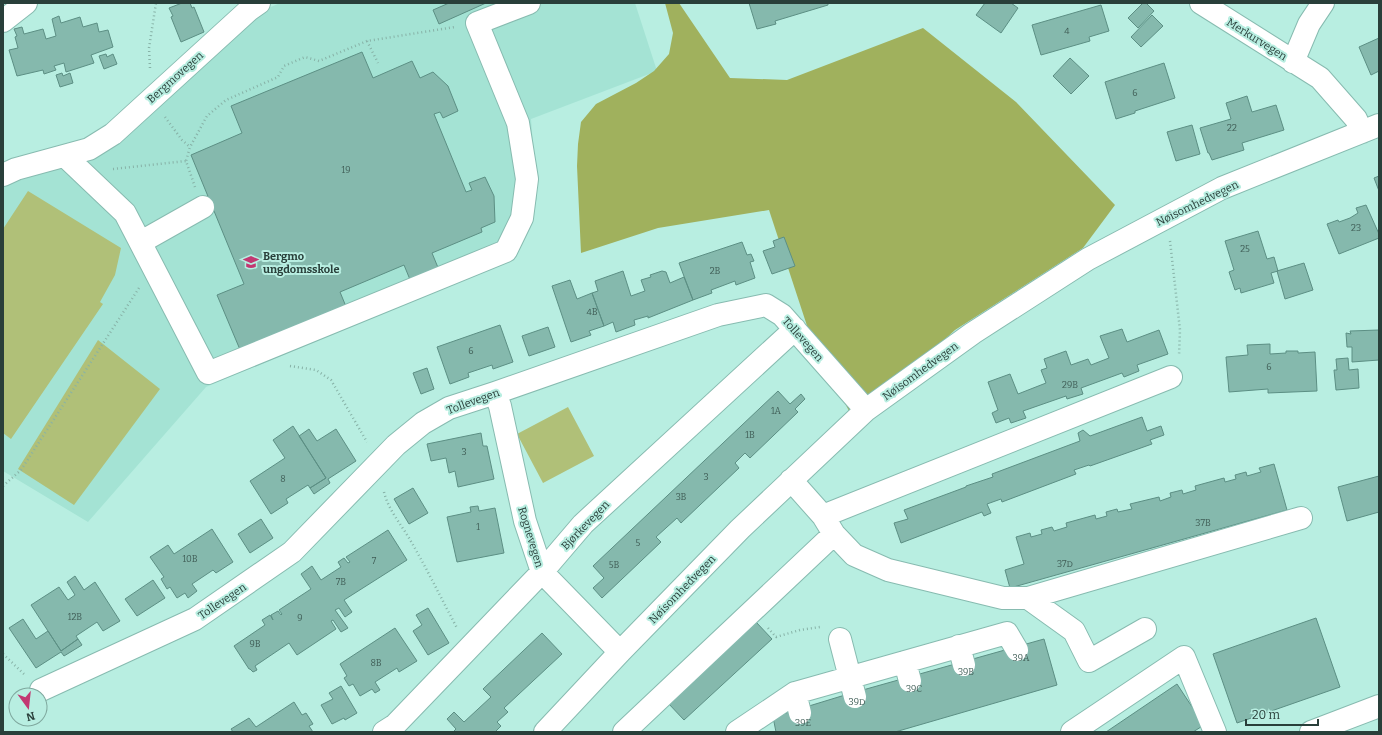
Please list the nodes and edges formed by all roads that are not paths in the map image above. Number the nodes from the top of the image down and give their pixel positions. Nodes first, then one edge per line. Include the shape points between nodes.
1 (26, 3) edge
2 (259, 3) edge
3 (529, 3) edge
4 (1201, 3) edge
5 (1324, 3) edge
6 (3, 21) edge
7 (1293, 62) junction
8 (1371, 129) edge
9 (66, 156) junction
10 (3, 176) edge
11 (203, 207) road end
12 (140, 242) junction
13 (796, 330) junction
14 (1171, 377) road end
15 (495, 393) junction
16 (866, 410) junction
17 (792, 480) junction
18 (823, 516) junction
19 (1301, 518) dead end
20 (834, 534) junction
21 (542, 572) junction
22 (1028, 598) junction
23 (1145, 629) dead end
24 (840, 639) dead end
25 (1016, 650) dead end
26 (620, 652) junction
27 (48, 687) edge
28 (852, 687) junction
29 (1379, 706) edge
30 (384, 732) edge
31 (545, 732) edge
32 (624, 732) edge
33 (737, 732) edge
34 (1072, 732) edge
35 (1215, 732) edge
36 (1311, 732) edge

1 - 6 street
2 - 9 street, Bergmovegen via 114,134 89,149
3 - 12 street via 477,23 518,123 527,179 522,218 506,251 208,373
4 - 7 street, Merkurvegen
5 - 7 street, Merkurvegen via 1309,24
7 - 8 street, Merkurvegen via 1320,78 1356,119
8 - 16 street, Nøisomhedvegen via 1222,188 1088,259 973,333
9 - 10 street, Bergmovegen via 16,169
9 - 12 street via 125,213
11 - 12 street
13 - 15 street, Tollevegen via 782,315 766,305 718,315
13 - 16 street, Tollevegen
13 - 21 street, Bjørkevegen via 583,524
14 - 18 street
15 - 21 street, Rognevegen via 525,521
15 - 27 street, Tollevegen via 449,408 423,423 396,445 292,552 195,619
16 - 17 street, Nøisomhedvegen
17 - 18 street
17 - 26 street, Nøisomhedvegen via 740,529
18 - 20 street
19 - 22 street
20 - 22 street via 854,555 888,570 1002,598
20 - 32 street
21 - 26 street, Rognevegen
21 - 30 street, Bjørkevegen via 395,725
22 - 23 street via 1074,631 1089,661
24 - 28 street
25 - 28 street via 1007,632 961,656
26 - 31 street, Nøisomhedvegen
28 - 33 street via 797,703
29 - 36 street
34 - 35 street via 1184,657

